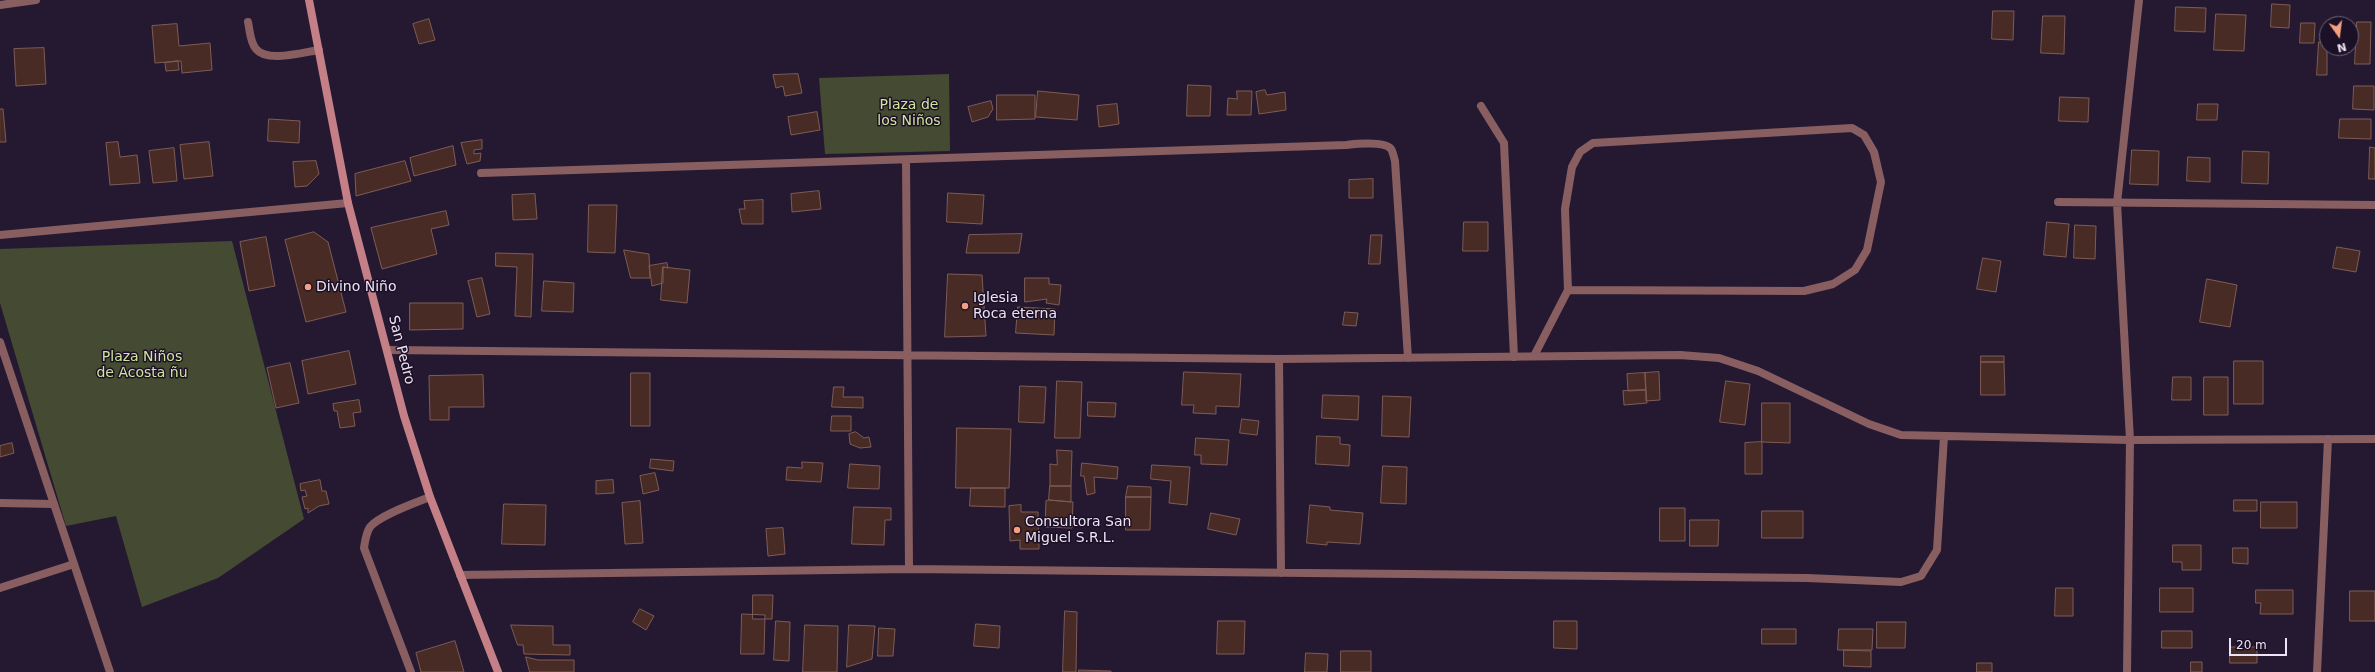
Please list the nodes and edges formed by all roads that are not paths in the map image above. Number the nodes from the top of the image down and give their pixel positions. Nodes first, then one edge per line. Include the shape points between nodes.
1 (36, 0) edge
2 (309, 0) edge
3 (2139, 0) edge
4 (0, 5) edge
5 (248, 22) dead end
6 (319, 50) junction
7 (1481, 106) dead end
8 (906, 160) junction
9 (481, 173) dead end
10 (2058, 202) dead end
11 (348, 203) junction
12 (2117, 203) junction
13 (2375, 205) edge
14 (0, 235) edge
15 (1568, 290) junction
16 (0, 342) edge
17 (388, 350) junction
18 (907, 356) junction
19 (1534, 356) junction
20 (1514, 357) junction
21 (1408, 358) junction
22 (1279, 359) junction
23 (1944, 436) junction
24 (2328, 439) junction
25 (2375, 439) edge
26 (2130, 440) junction
27 (430, 498) junction
28 (0, 503) edge
29 (54, 504) junction
30 (74, 564) junction
31 (909, 569) junction
32 (1281, 573) junction
33 (460, 575) junction
34 (0, 588) edge
35 (110, 672) edge
36 (411, 672) edge
37 (498, 672) edge
38 (2127, 672) edge
39 (2317, 672) edge

1 - 4 street
2 - 6 main road, San Pedro
3 - 12 street
5 - 6 street via 256,50 265,55 277,56
6 - 11 main road, San Pedro
7 - 20 street via 1504,143
8 - 9 street
8 - 18 street
8 - 21 street via 1375,144 1387,146 1391,149 1395,161
10 - 12 street
11 - 14 street
11 - 17 main road, San Pedro
12 - 13 street
12 - 26 street
15 - 15 street via 1565,209 1572,167 1580,152 1593,143 1852,128 1864,135 1874,152 1881,182 1867,250 1855,270 1833,284 1804,291
15 - 19 street
16 - 29 street
17 - 18 street
17 - 27 main road, San Pedro via 404,416
18 - 22 street
18 - 31 street
19 - 20 street
19 - 23 street via 1680,355 1719,358 1758,371 1888,431 1901,435
20 - 21 street
21 - 22 street
22 - 32 street
23 - 26 street
23 - 32 street via 1937,550 1921,576 1901,582 1807,578
24 - 25 street
24 - 26 street
24 - 39 street
26 - 38 street
27 - 33 main road, San Pedro
27 - 36 street via 401,508 371,526 365,538 364,548
28 - 29 street
29 - 30 street
30 - 34 street
30 - 35 street
31 - 32 street
31 - 33 street
33 - 37 main road, San Pedro

